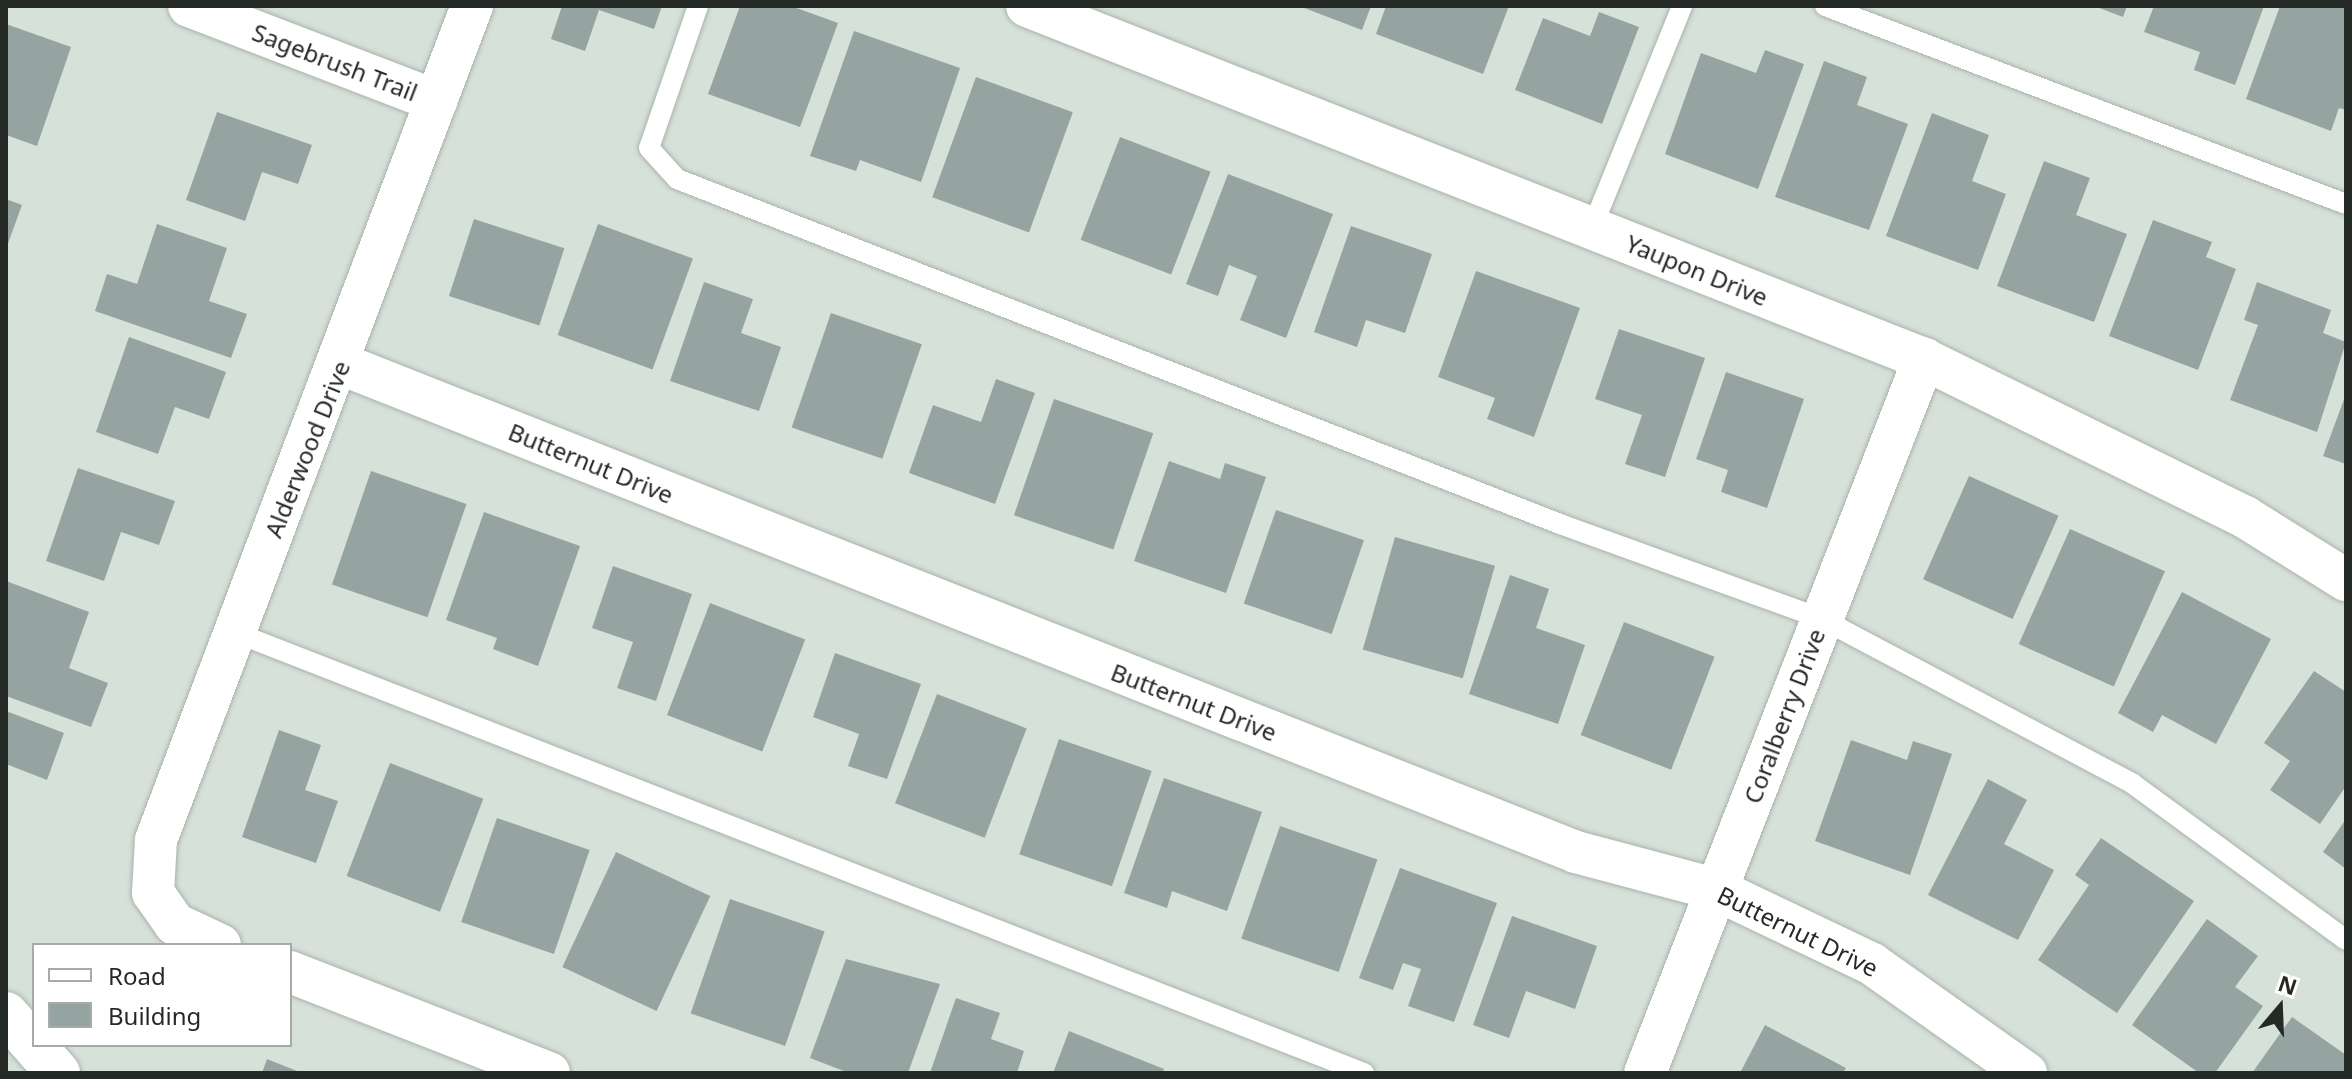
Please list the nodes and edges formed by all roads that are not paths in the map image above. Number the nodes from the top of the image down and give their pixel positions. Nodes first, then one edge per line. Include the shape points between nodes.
1 (189, 6) edge
2 (472, 6) edge
3 (698, 6) edge
4 (1027, 6) edge
5 (1682, 6) edge
6 (1825, 6) edge
7 (436, 101) junction
8 (2346, 204) edge
9 (1592, 228) junction
10 (1924, 359) junction
11 (341, 364) junction
12 (2346, 580) edge
13 (1822, 619) junction
14 (234, 632) junction
15 (1715, 889) junction
16 (2346, 940) edge
17 (216, 943) edge
18 (292, 973) edge
19 (6, 1014) edge
20 (32, 1044) edge
21 (35, 1047) edge
22 (58, 1073) edge
23 (549, 1073) edge
24 (1364, 1073) edge
25 (1645, 1073) edge
26 (2026, 1073) edge

1 - 7 street, Sagebrush Trail
2 - 7 street, Alderwood Drive
3 - 13 lane via 649,148 677,179 1545,518
4 - 9 street, Yaupon Drive
5 - 9 lane
6 - 8 lane
7 - 11 street, Alderwood Drive
9 - 10 street, Yaupon Drive
10 - 12 street, Yaupon Drive via 2245,517
10 - 13 street, Coralberry Drive
11 - 14 street, Alderwood Drive
11 - 15 street, Butternut Drive via 1576,852
13 - 15 street, Coralberry Drive
13 - 16 lane via 2133,784
14 - 17 street, Alderwood Drive via 156,840 153,893 175,924
14 - 24 lane
15 - 25 street, Coralberry Drive
15 - 26 street, Butternut Drive via 1872,964
18 - 23 street
19 - 20 main road
21 - 22 main road

